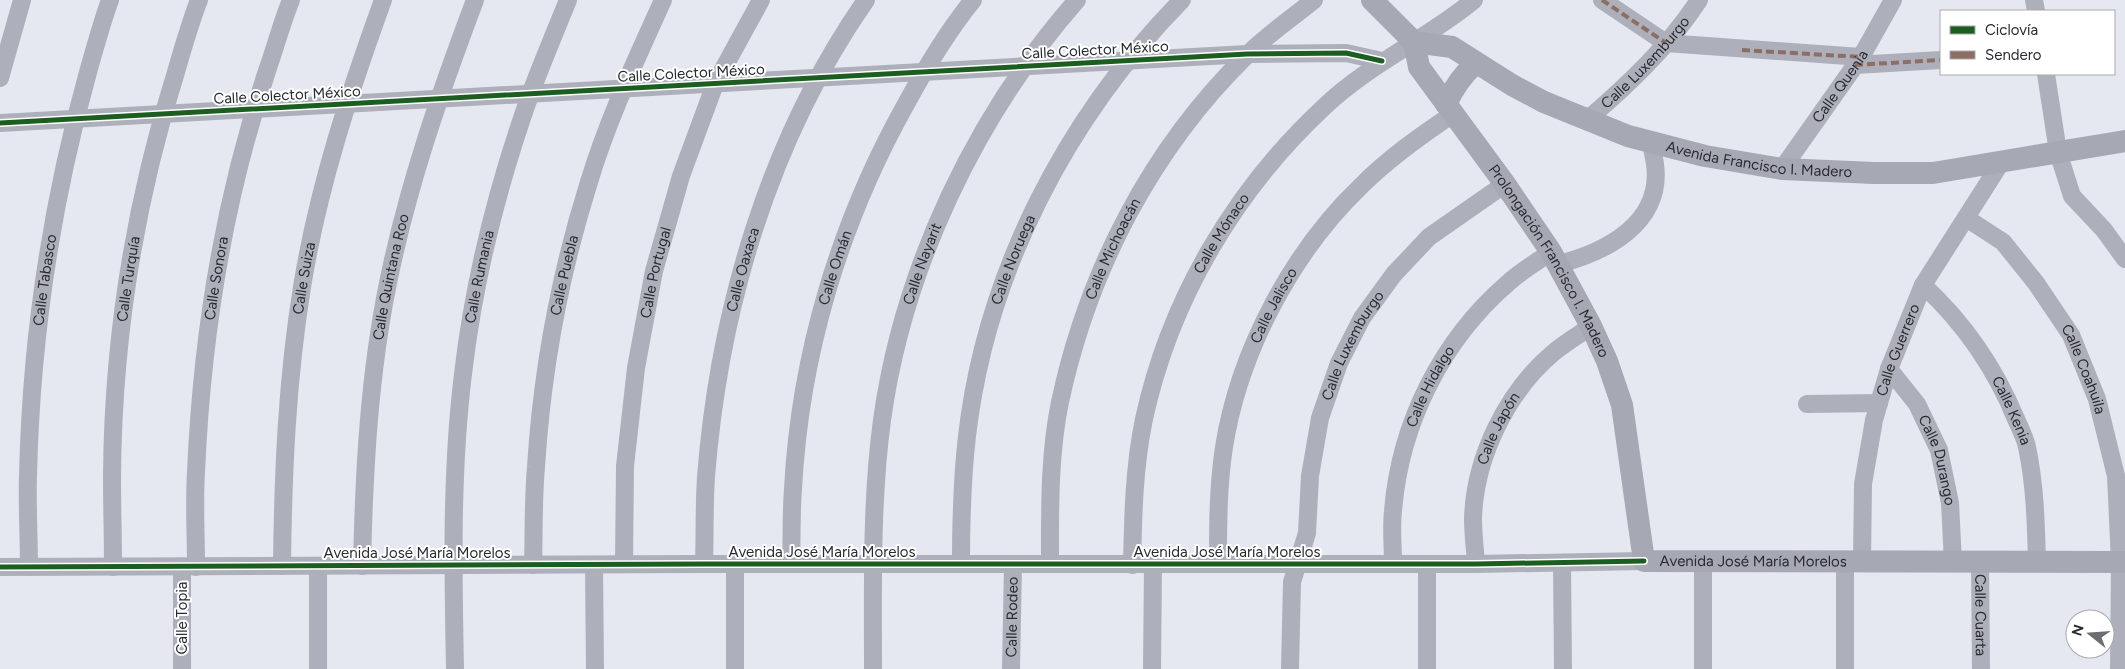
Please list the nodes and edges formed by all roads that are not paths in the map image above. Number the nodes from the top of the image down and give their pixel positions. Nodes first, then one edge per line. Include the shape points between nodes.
1 (22, 0) edge
2 (110, 0) edge
3 (199, 0) edge
4 (292, 0) edge
5 (383, 0) edge
6 (475, 0) edge
7 (568, 0) edge
8 (663, 0) edge
9 (761, 0) edge
10 (866, 0) edge
11 (973, 0) edge
12 (1078, 0) edge
13 (1182, 0) edge
14 (1314, 0) edge
15 (1372, 0) edge
16 (1474, 0) edge
17 (1602, 0) edge
18 (1699, 0) edge
19 (1893, 0) edge
20 (1414, 42) junction
21 (1666, 43) junction
22 (1248, 54) junction
23 (1127, 60) junction
24 (1940, 60) edge
25 (1382, 61) junction
26 (1858, 61) junction
27 (1476, 63) junction
28 (1025, 67) junction
29 (924, 72) junction
30 (2046, 75) edge
31 (0, 78) edge
32 (818, 78) junction
33 (715, 84) junction
34 (623, 90) junction
35 (530, 94) junction
36 (437, 100) junction
37 (346, 104) junction
38 (254, 109) junction
39 (1450, 109) junction
40 (163, 113) junction
41 (75, 119) junction
42 (1587, 120) junction
43 (0, 123) edge
44 (2125, 141) edge
45 (1650, 142) junction
46 (2058, 152) junction
47 (2002, 162) junction
48 (1782, 169) junction
49 (1504, 184) junction
50 (1966, 218) junction
51 (1555, 258) junction
52 (2125, 259) edge
53 (1923, 285) junction
54 (1591, 326) junction
55 (1889, 369) junction
56 (1879, 403) junction
57 (1807, 404) dead end
58 (1644, 561) junction
59 (1703, 561) junction
60 (1853, 561) junction
61 (1953, 562) junction
62 (1980, 562) junction
63 (2036, 562) junction
64 (2123, 562) edge
65 (1562, 563) junction
66 (624, 564) junction
67 (704, 564) junction
68 (735, 564) junction
69 (792, 564) junction
70 (961, 564) junction
71 (1013, 564) junction
72 (1050, 564) junction
73 (1153, 564) junction
74 (1218, 564) junction
75 (1298, 564) junction
76 (1393, 564) junction
77 (1427, 564) junction
78 (1476, 564) junction
79 (533, 565) junction
80 (594, 565) junction
81 (874, 565) junction
82 (1132, 565) junction
83 (282, 566) junction
84 (318, 566) junction
85 (362, 566) junction
86 (453, 566) junction
87 (0, 567) edge
88 (29, 567) junction
89 (114, 567) junction
90 (189, 567) junction
91 (182, 669) edge
92 (318, 669) edge
93 (455, 669) edge
94 (595, 669) edge
95 (735, 669) edge
96 (873, 669) edge
97 (1011, 669) edge
98 (1152, 669) edge
99 (1290, 669) edge
100 (1427, 669) edge
101 (1563, 669) edge
102 (1703, 669) edge
103 (1844, 669) edge
104 (1981, 669) edge
105 (2119, 669) edge

1 - 31 street
2 - 41 street, Calle Tabasco
3 - 40 street, Calle Turquía
4 - 38 street, Calle Sonora
5 - 37 street, Calle Suiza
6 - 36 street, Calle Quintana Roo
7 - 35 street, Calle Rumania
8 - 34 street, Calle Puebla
9 - 33 street, Calle Portugal
10 - 32 street, Calle Oaxaca
11 - 29 street, Calle Omán
12 - 28 street, Calle Nayarit
13 - 23 street, Calle Noruega
14 - 22 street, Calle Michoacán
15 - 20 main road
16 - 20 street, Calle Mónaco
17 - 21 street
18 - 21 street, Calle Luxemburgo
19 - 26 street, Calle Quenia
20 - 25 street, Calle Mónaco
20 - 27 main road, Avenida Francisco I. Madero via 1452,47
20 - 39 main road, Prolongación Francisco I. Madero via 1419,67
21 - 26 street
21 - 42 street, Calle Luxemburgo via 1629,84
22 - 23 street, Calle Colector México
22 - 25 street, Calle Colector México via 1346,53
22 - 72 street, Calle Michoacán via 1194,114 1147,179 1109,250 1080,325 1060,403 1050,483
23 - 28 street, Calle Colector México
23 - 70 street, Calle Noruega via 1079,128 1044,188 996,305 980,362 967,435 961,504
24 - 26 street
25 - 82 street, Calle Mónaco via 1325,106 1273,158 1229,217 1192,280 1164,348 1144,419 1133,492
26 - 48 street, Calle Quenia
27 - 39 main road via 1454,87
27 - 42 main road, Avenida Francisco I. Madero via 1544,102
28 - 29 street, Calle Colector México
28 - 81 street, Calle Nayarit via 987,124 948,200 920,268 900,334 883,418 875,496
29 - 32 street, Calle Colector México
29 - 69 street, Calle Omán via 886,140 851,220 830,279 800,414 793,488
30 - 46 street
32 - 33 street, Calle Colector México
32 - 67 street, Calle Oaxaca via 780,159 739,279 712,418 706,478
33 - 34 street, Calle Colector México
33 - 66 street, Calle Portugal via 681,176 659,252 636,368 625,466
34 - 35 street, Calle Colector México
34 - 79 street, Calle Puebla via 589,181 562,285 546,371 535,468
35 - 36 street, Calle Colector México
35 - 86 street, Calle Rumania via 501,186 476,288 463,374 454,469
36 - 37 street, Calle Colector México
36 - 85 street, Calle Quintana Roo via 410,191 387,293 373,377 364,471
37 - 38 street, Calle Colector México
37 - 83 street, Calle Suiza via 321,194 302,286 289,379 283,463
38 - 40 street, Calle Colector México
38 - 90 street, Calle Sonora via 230,198 212,298 201,381
39 - 49 main road, Prolongación Francisco I. Madero
39 - 74 street, Calle Jalisco via 1360,186 1320,230 1282,288 1259,332 1238,388 1224,446 1218,504
40 - 41 street, Calle Colector México
40 - 89 street, Calle Turquía via 142,202 125,302 116,384 112,475
41 - 43 street, Calle Colector México
41 - 88 street, Calle Tabasco via 56,207 39,323 28,477
42 - 45 main road, Avenida Francisco I. Madero
44 - 46 main road, Avenida Francisco I. Madero
45 - 48 main road, Avenida Francisco I. Madero via 1705,156
45 - 51 street via 1656,166 1654,190 1645,213 1629,232 1609,246 1583,258
46 - 47 main road, Avenida Francisco I. Madero
46 - 52 street via 2072,196 2104,230
47 - 48 main road, Avenida Francisco I. Madero via 1933,173
47 - 50 street, Calle Guerrero
49 - 51 main road, Prolongación Francisco I. Madero
49 - 75 street, Calle Luxemburgo via 1429,237 1394,274 1362,318 1339,363 1320,418 1310,476 1307,533
50 - 53 street, Calle Guerrero
50 - 64 street, Calle Coahuila via 2003,242 2071,335 2097,400 2116,476
51 - 54 main road, Prolongación Francisco I. Madero
51 - 76 street, Calle Hidalgo via 1509,282 1471,319 1441,362 1417,409 1401,459 1393,511
53 - 55 street, Calle Guerrero
53 - 63 street, Calle Kenia via 1945,305 2006,393 2027,445 2036,503
54 - 58 main road, Prolongación Francisco I. Madero via 1622,405
54 - 78 street, Calle Japón via 1553,353 1521,387 1496,427 1480,471 1473,517
55 - 56 street, Calle Guerrero
55 - 61 street, Calle Durango via 1917,404 1939,450 1950,504
56 - 57 street
56 - 60 street, Calle Guerrero via 1863,484
58 - 59 main road, Avenida José María Morelos
58 - 65 street, Avenida José María Morelos
59 - 60 main road, Avenida José María Morelos
59 - 102 street
60 - 61 main road, Avenida José María Morelos
60 - 103 street, Calle Guerrero
61 - 62 main road, Avenida José María Morelos
62 - 63 main road, Avenida José María Morelos
62 - 104 street, Calle Cuarta
63 - 64 main road, Avenida José María Morelos
64 - 105 street, Calle Coahuila
65 - 78 street, Avenida José María Morelos
65 - 101 street
66 - 67 street, Avenida José María Morelos
66 - 80 street, Avenida José María Morelos
67 - 68 street, Avenida José María Morelos
68 - 69 street, Avenida José María Morelos
68 - 95 street
69 - 81 street, Avenida José María Morelos
70 - 71 street, Avenida José María Morelos
70 - 81 street, Avenida José María Morelos
71 - 72 street, Avenida José María Morelos
71 - 97 street, Calle Rodeo
72 - 82 street, Avenida José María Morelos
73 - 74 street, Avenida José María Morelos
73 - 82 street, Avenida José María Morelos
73 - 98 street
74 - 75 street, Avenida José María Morelos
75 - 76 street, Avenida José María Morelos
75 - 99 street, Calle Luxemburgo via 1290,595
76 - 77 street, Avenida José María Morelos
77 - 78 street, Avenida José María Morelos
77 - 100 street
79 - 80 street, Avenida José María Morelos
79 - 86 street, Avenida José María Morelos
80 - 94 street
81 - 96 street, Calle Nayarit
83 - 84 street, Avenida José María Morelos
83 - 90 street, Avenida José María Morelos
84 - 85 street, Avenida José María Morelos
84 - 92 street
85 - 86 street, Avenida José María Morelos
86 - 93 street, Calle Rumania
87 - 88 street, Avenida José María Morelos
88 - 89 street, Avenida José María Morelos
89 - 90 street, Avenida José María Morelos
90 - 91 street, Calle Topia

